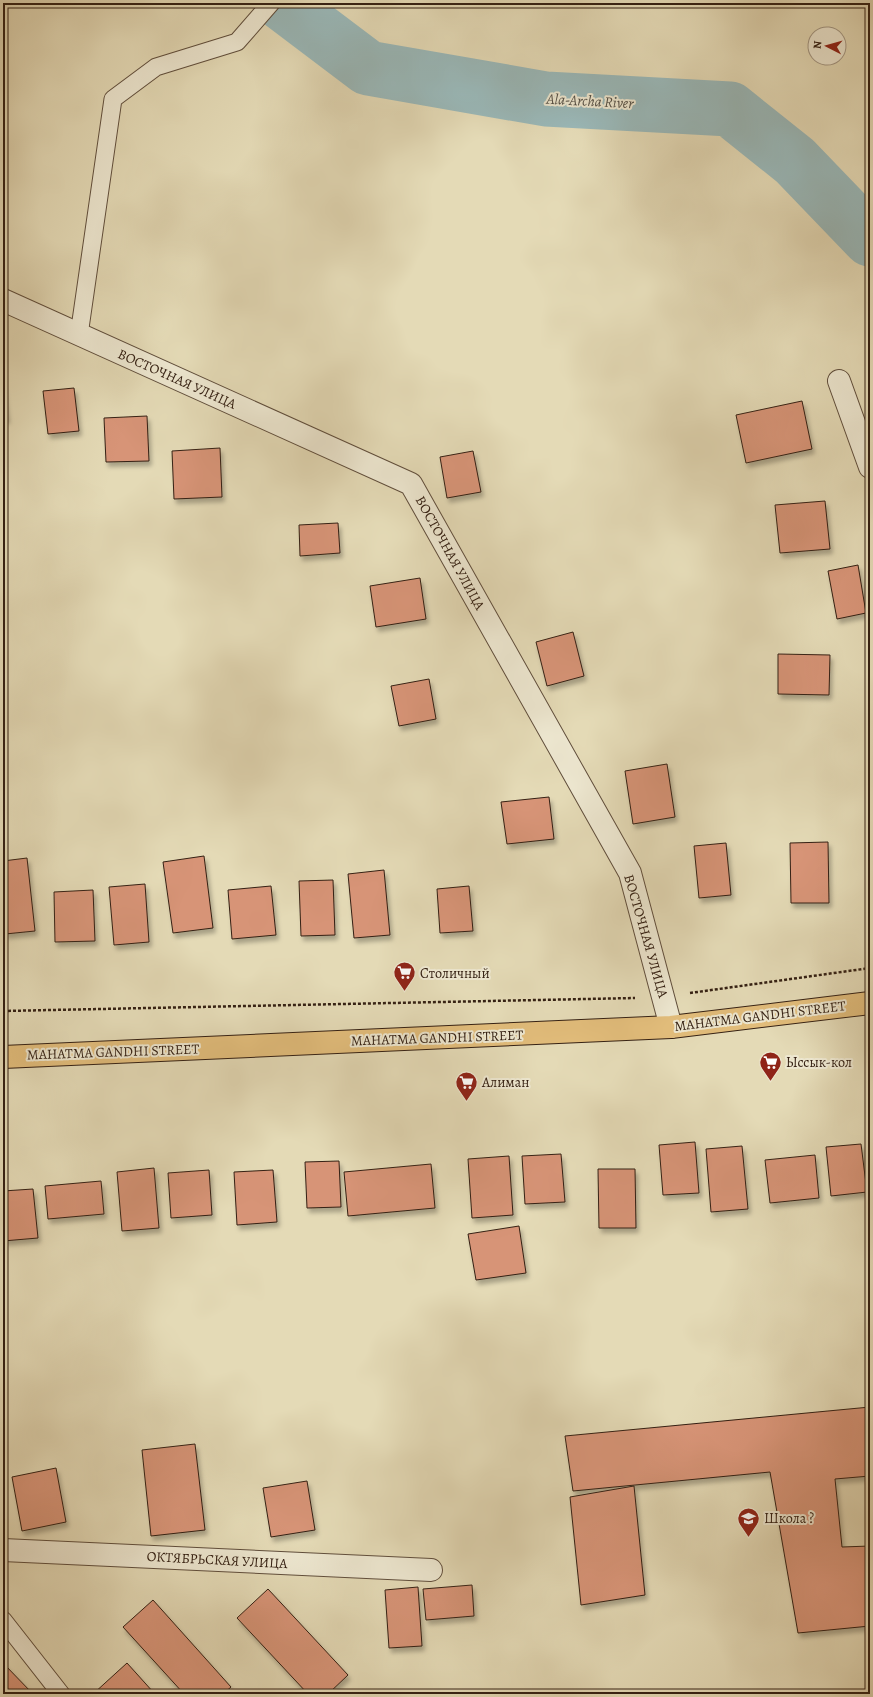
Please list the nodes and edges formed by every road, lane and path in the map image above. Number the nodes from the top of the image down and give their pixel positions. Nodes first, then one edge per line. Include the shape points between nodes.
1 (271, 3) edge
2 (3, 300) edge
3 (79, 335) junction
4 (839, 381) dead end
5 (870, 467) edge
6 (870, 968) edge
7 (663, 997) junction
8 (870, 1003) edge
9 (3, 1011) edge
10 (671, 1027) junction
11 (3, 1057) edge
12 (3, 1550) edge
13 (431, 1570) dead end
14 (3, 1620) edge
15 (61, 1694) edge

1 - 3 lane via 237,42 156,67 113,99
2 - 3 street, ВОСТОЧНАЯ УЛИЦА
3 - 7 street, ВОСТОЧНАЯ УЛИЦА via 411,484 630,873
4 - 5 street
6 - 7 path
7 - 9 path
7 - 10 street, ВОСТОЧНАЯ УЛИЦА
8 - 10 main road, MAHATMA GANDHI STREET
10 - 11 main road, MAHATMA GANDHI STREET
12 - 13 street, ОКТЯБРЬСКАЯ УЛИЦА
14 - 15 lane

